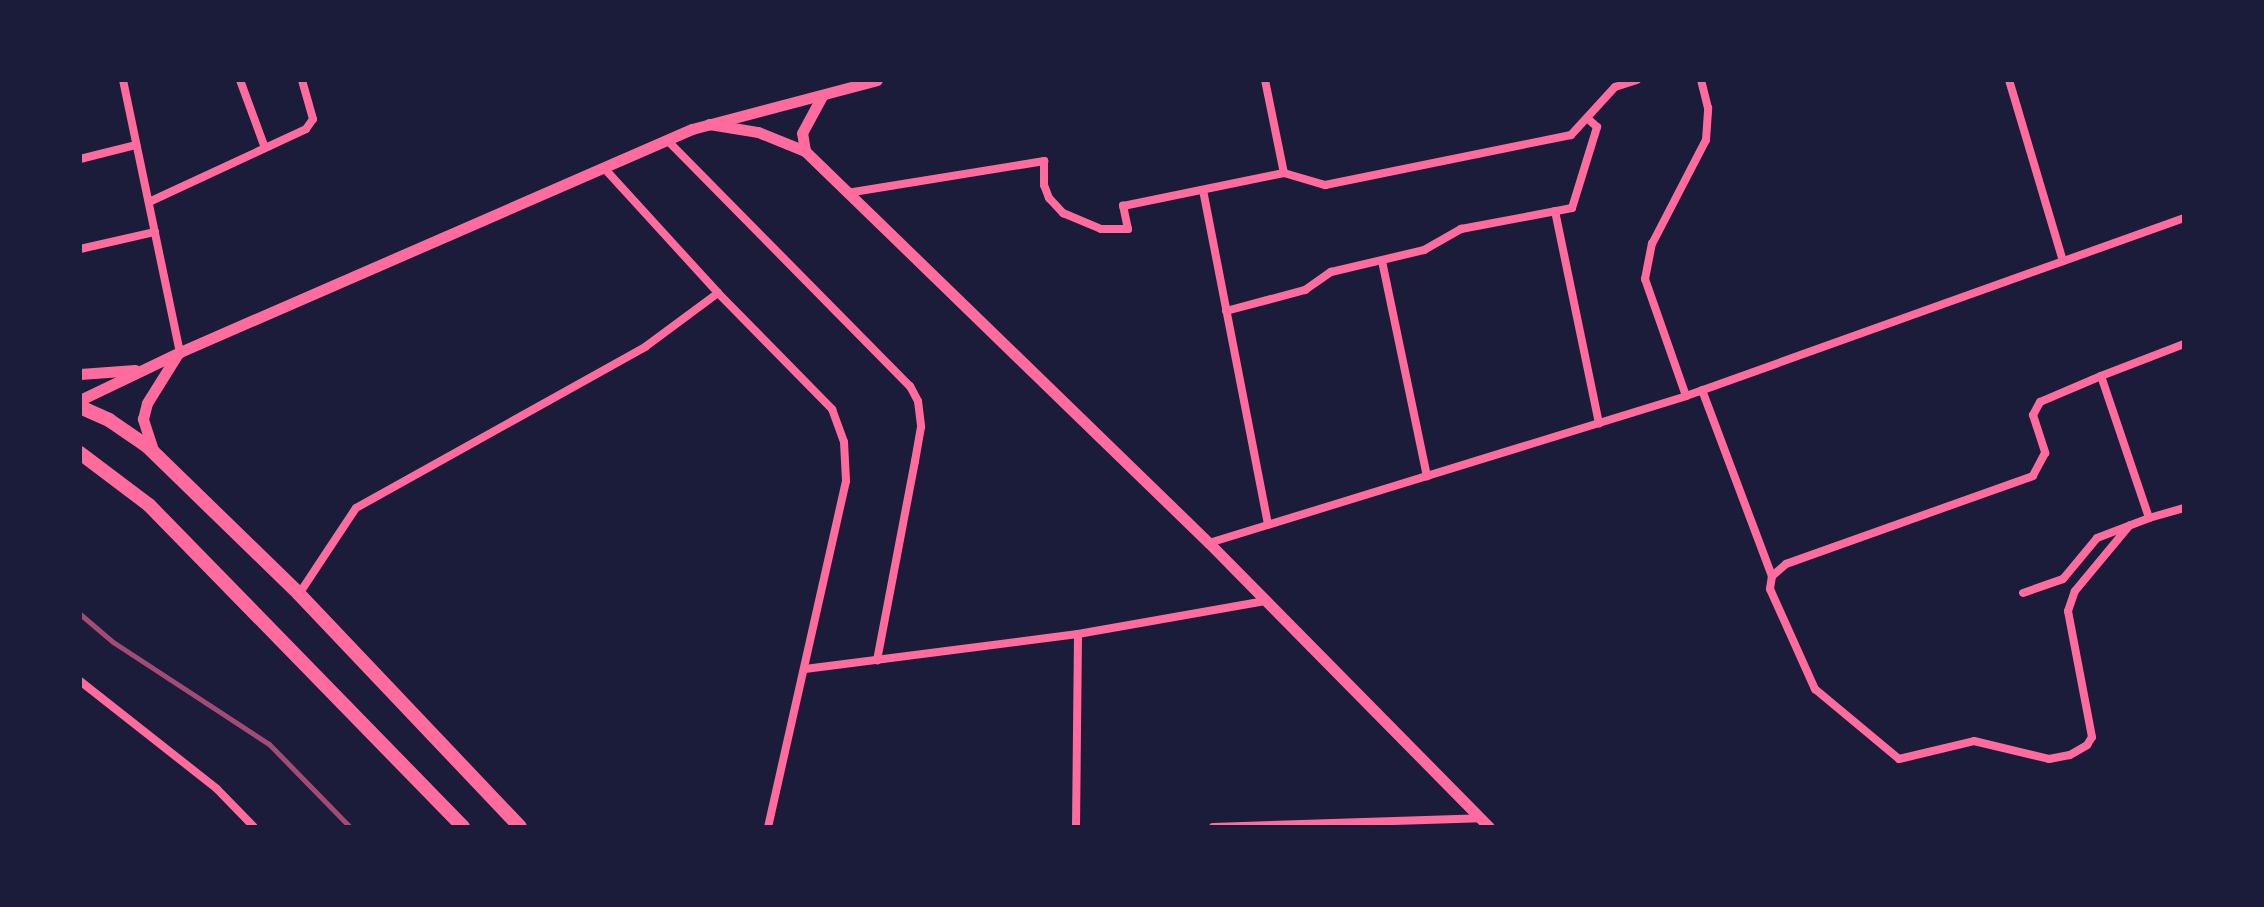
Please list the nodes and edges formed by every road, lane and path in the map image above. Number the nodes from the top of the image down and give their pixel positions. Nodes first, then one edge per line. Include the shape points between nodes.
1 (123, 80) edge
2 (240, 80) edge
3 (302, 80) edge
4 (877, 80) edge
5 (1265, 80) edge
6 (1637, 80) edge
7 (1701, 80) edge
8 (2009, 80) edge
9 (822, 96) junction
10 (1587, 118) junction
11 (709, 124) junction
12 (667, 140) junction
13 (136, 145) junction
14 (265, 148) junction
15 (805, 151) junction
16 (80, 159) edge
17 (604, 168) junction
18 (1284, 173) junction
19 (1203, 190) junction
20 (847, 193) junction
21 (149, 202) junction
22 (1555, 211) junction
23 (2184, 218) edge
24 (155, 232) junction
25 (80, 249) edge
26 (1382, 261) junction
27 (2063, 261) junction
28 (718, 293) junction
29 (1226, 311) junction
30 (2184, 344) edge
31 (180, 352) junction
32 (143, 369) junction
33 (80, 374) edge
34 (2101, 376) junction
35 (1702, 390) junction
36 (1686, 396) junction
37 (80, 400) edge
38 (80, 407) edge
39 (1599, 423) junction
40 (80, 453) edge
41 (155, 453) junction
42 (1427, 476) junction
43 (2184, 508) edge
44 (2149, 518) junction
45 (1268, 525) junction
46 (2129, 526) junction
47 (1209, 543) junction
48 (1772, 576) junction
49 (2023, 593) dead end
50 (299, 594) junction
51 (1265, 601) junction
52 (1078, 634) junction
53 (877, 660) junction
54 (805, 669) junction
55 (80, 681) edge
56 (1485, 822) edge
57 (254, 827) edge
58 (463, 827) edge
59 (520, 827) edge
60 (768, 827) edge
61 (1076, 827) edge
62 (1213, 827) edge

1 - 13 street
2 - 14 street
3 - 14 street via 313,119 306,129
4 - 9 street
5 - 18 street
6 - 10 street via 1615,87
7 - 36 street via 1708,108 1706,140 1652,244 1645,279
8 - 27 street
9 - 11 street
9 - 15 street via 802,133
10 - 18 street via 1571,135 1325,185
10 - 22 street via 1597,127 1572,208
11 - 12 street
11 - 15 street via 758,132
12 - 17 street
12 - 53 street via 910,386 918,401 919,438
13 - 16 street
13 - 21 street
14 - 21 street
15 - 20 street
17 - 28 street
17 - 31 street
18 - 19 street
19 - 20 street via 1123,206 1128,229 1101,229 1063,213 1044,185 1044,161
19 - 29 street
20 - 47 street
21 - 24 street
22 - 26 street via 1461,229 1424,250
22 - 39 street
23 - 27 street
24 - 25 street
24 - 31 street
26 - 29 street via 1331,272 1305,290
26 - 42 street
27 - 35 street
28 - 50 street via 645,347 356,508
28 - 54 street via 832,409 844,442 846,481
29 - 45 street
30 - 34 street
31 - 32 street
31 - 41 street via 164,371 143,419
32 - 33 street
32 - 37 street
34 - 44 street
34 - 48 street via 2040,402 2033,415 2045,453 2033,476 1786,564
35 - 36 street
35 - 48 street
36 - 39 street
38 - 41 main road via 132,434
39 - 42 street
40 - 58 main road via 149,505
41 - 50 main road
42 - 45 street
43 - 44 street
44 - 46 street
45 - 47 street
46 - 48 street via 2075,591 2068,611 2092,737 2070,755 2049,759 1974,741 1899,759 1815,689 1770,589
46 - 49 street via 2097,538 2063,579
47 - 51 street
50 - 59 main road
51 - 52 street
51 - 56 street
52 - 53 street
52 - 61 street
53 - 54 street
54 - 60 street
55 - 57 street via 217,789
56 - 62 street

